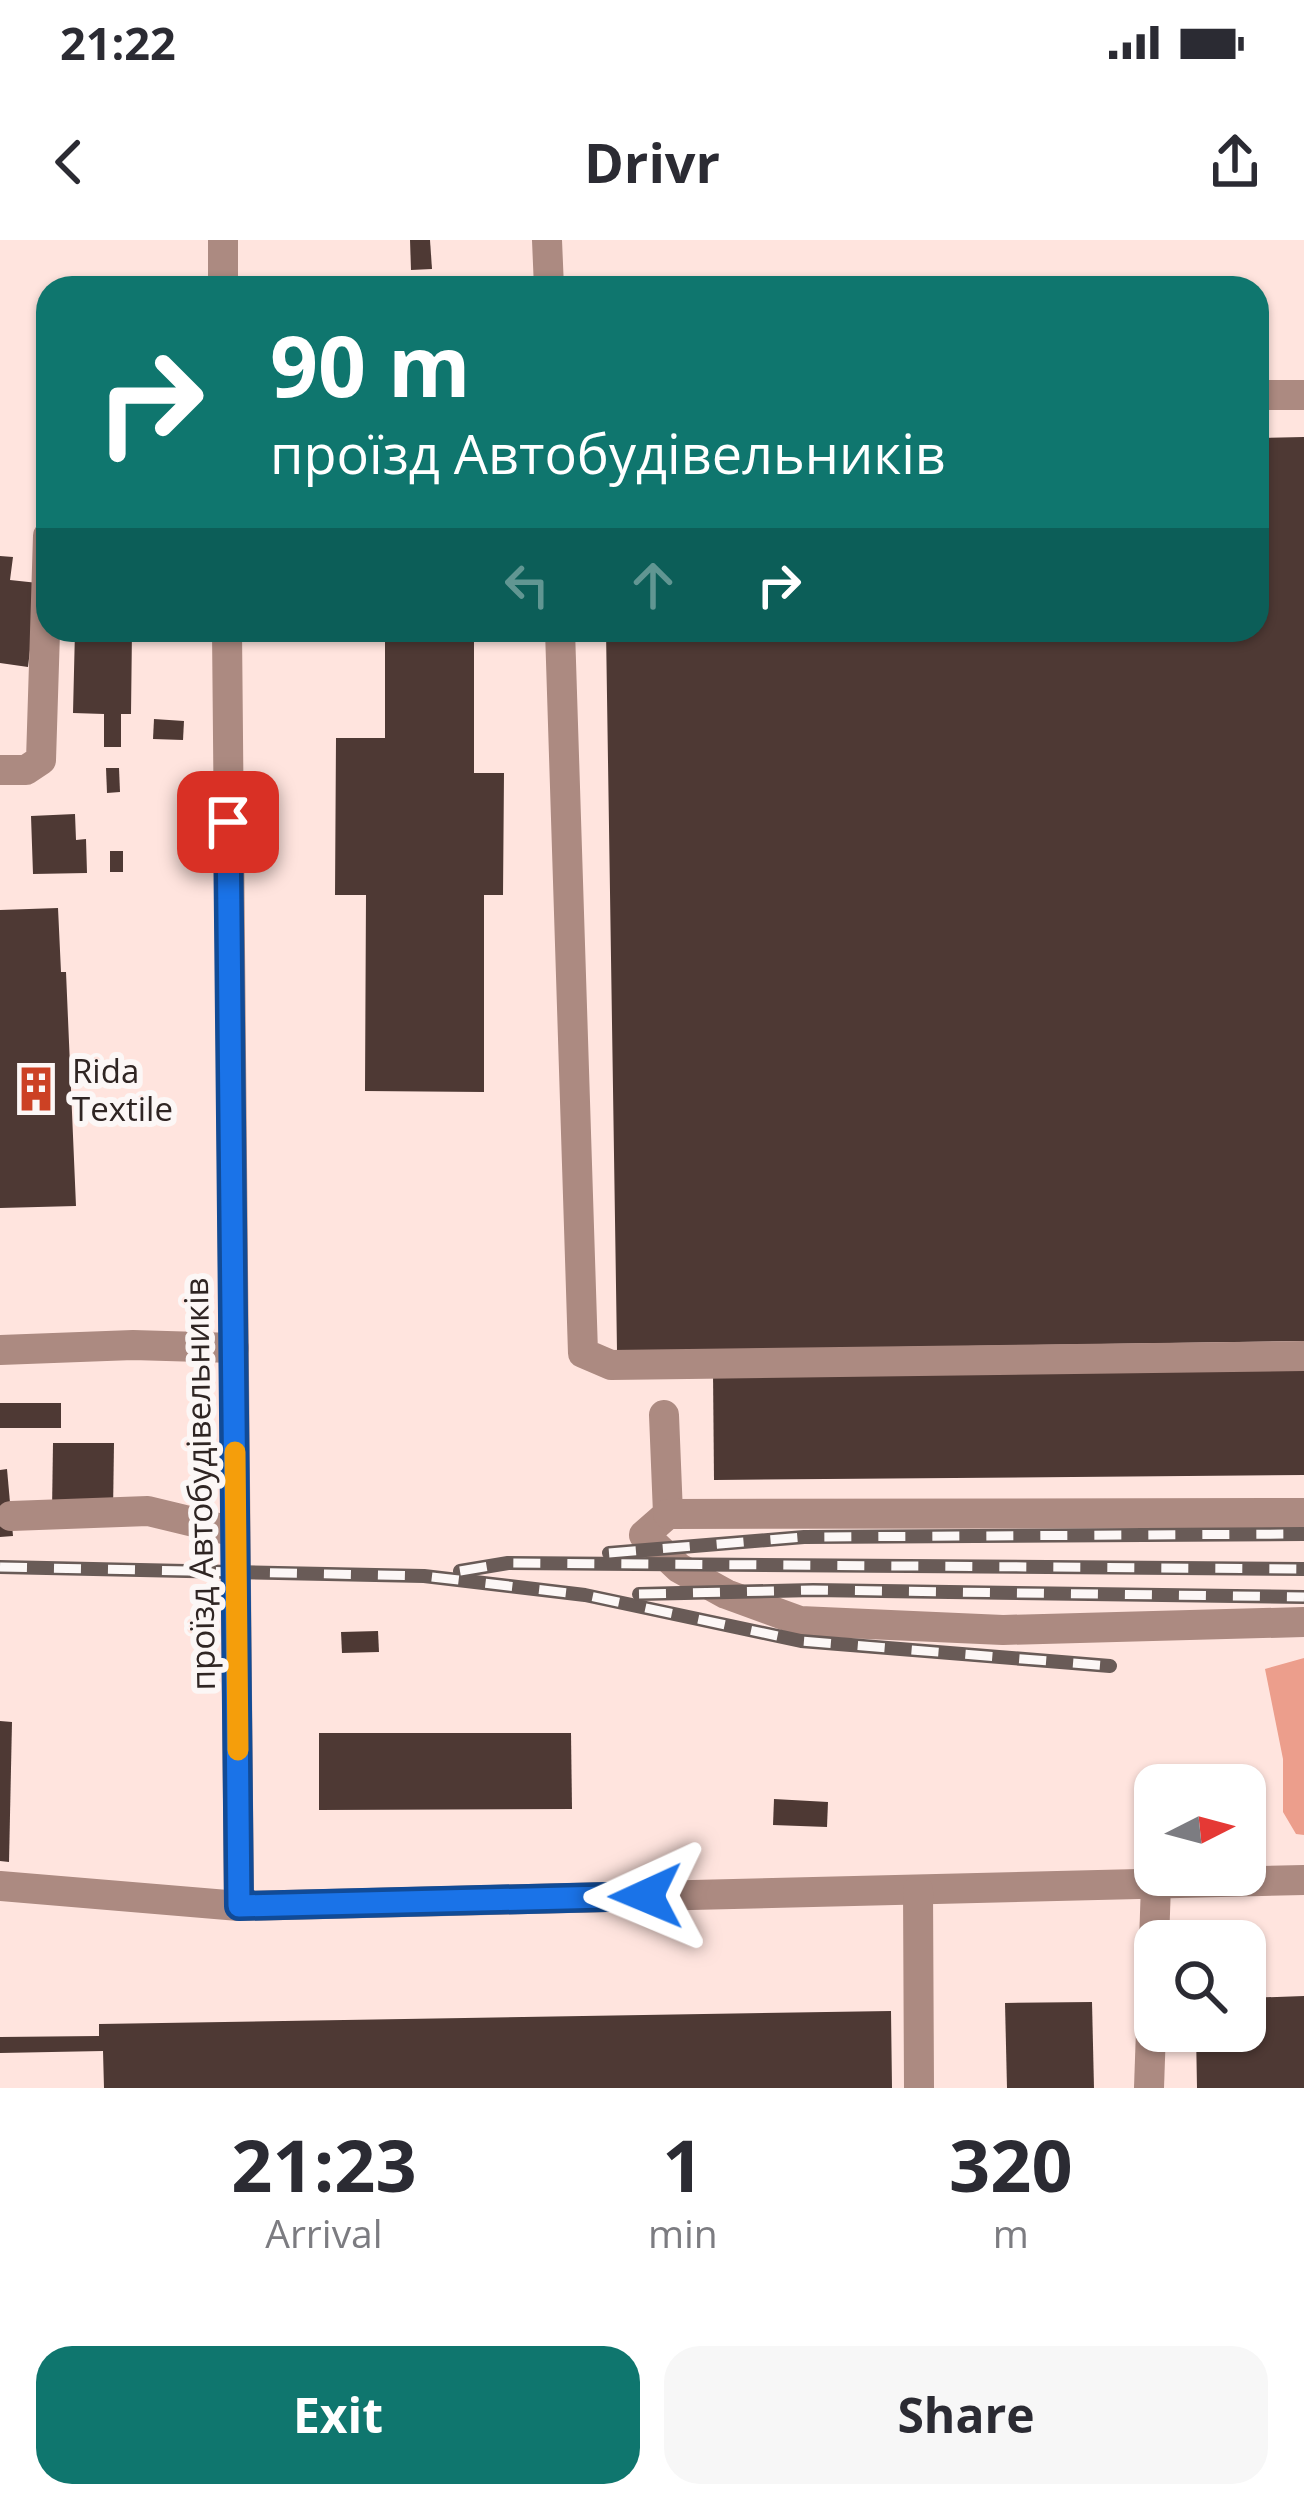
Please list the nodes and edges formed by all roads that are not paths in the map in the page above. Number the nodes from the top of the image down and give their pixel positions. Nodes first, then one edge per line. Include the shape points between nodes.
1 (223, 240) edge
2 (547, 240) edge
3 (223, 276) edge
4 (548, 276) edge
5 (1269, 395) edge
6 (1304, 395) edge
7 (44, 642) edge
8 (226, 642) edge
9 (560, 642) edge
10 (0, 770) edge
11 (234, 1348) junction
12 (0, 1350) edge
13 (1304, 1356) edge
14 (664, 1414) dead end
15 (1304, 1513) edge
16 (668, 1514) junction
17 (11, 1516) dead end
18 (235, 1532) junction
19 (1304, 1622) edge
20 (1304, 1880) edge
21 (1266, 1881) edge
22 (1134, 1885) edge
23 (0, 1886) edge
24 (918, 1890) junction
25 (1156, 1896) edge
26 (239, 1906) junction
27 (920, 2088) edge
28 (1149, 2088) edge

1 - 3 street
2 - 4 street
5 - 6 street
7 - 10 street via 40,760 26,770
8 - 11 street, проїзд Автобудівельників
9 - 13 street via 583,1353 611,1365
11 - 12 street
11 - 18 street, проїзд Автобудівельників
14 - 16 street
15 - 16 street
16 - 19 street via 644,1535 680,1568 800,1622 1003,1630
17 - 18 street via 148,1511
18 - 26 street, проїзд Автобудівельників
20 - 21 street
22 - 24 street
23 - 26 street
24 - 26 street
24 - 27 street
25 - 28 street

